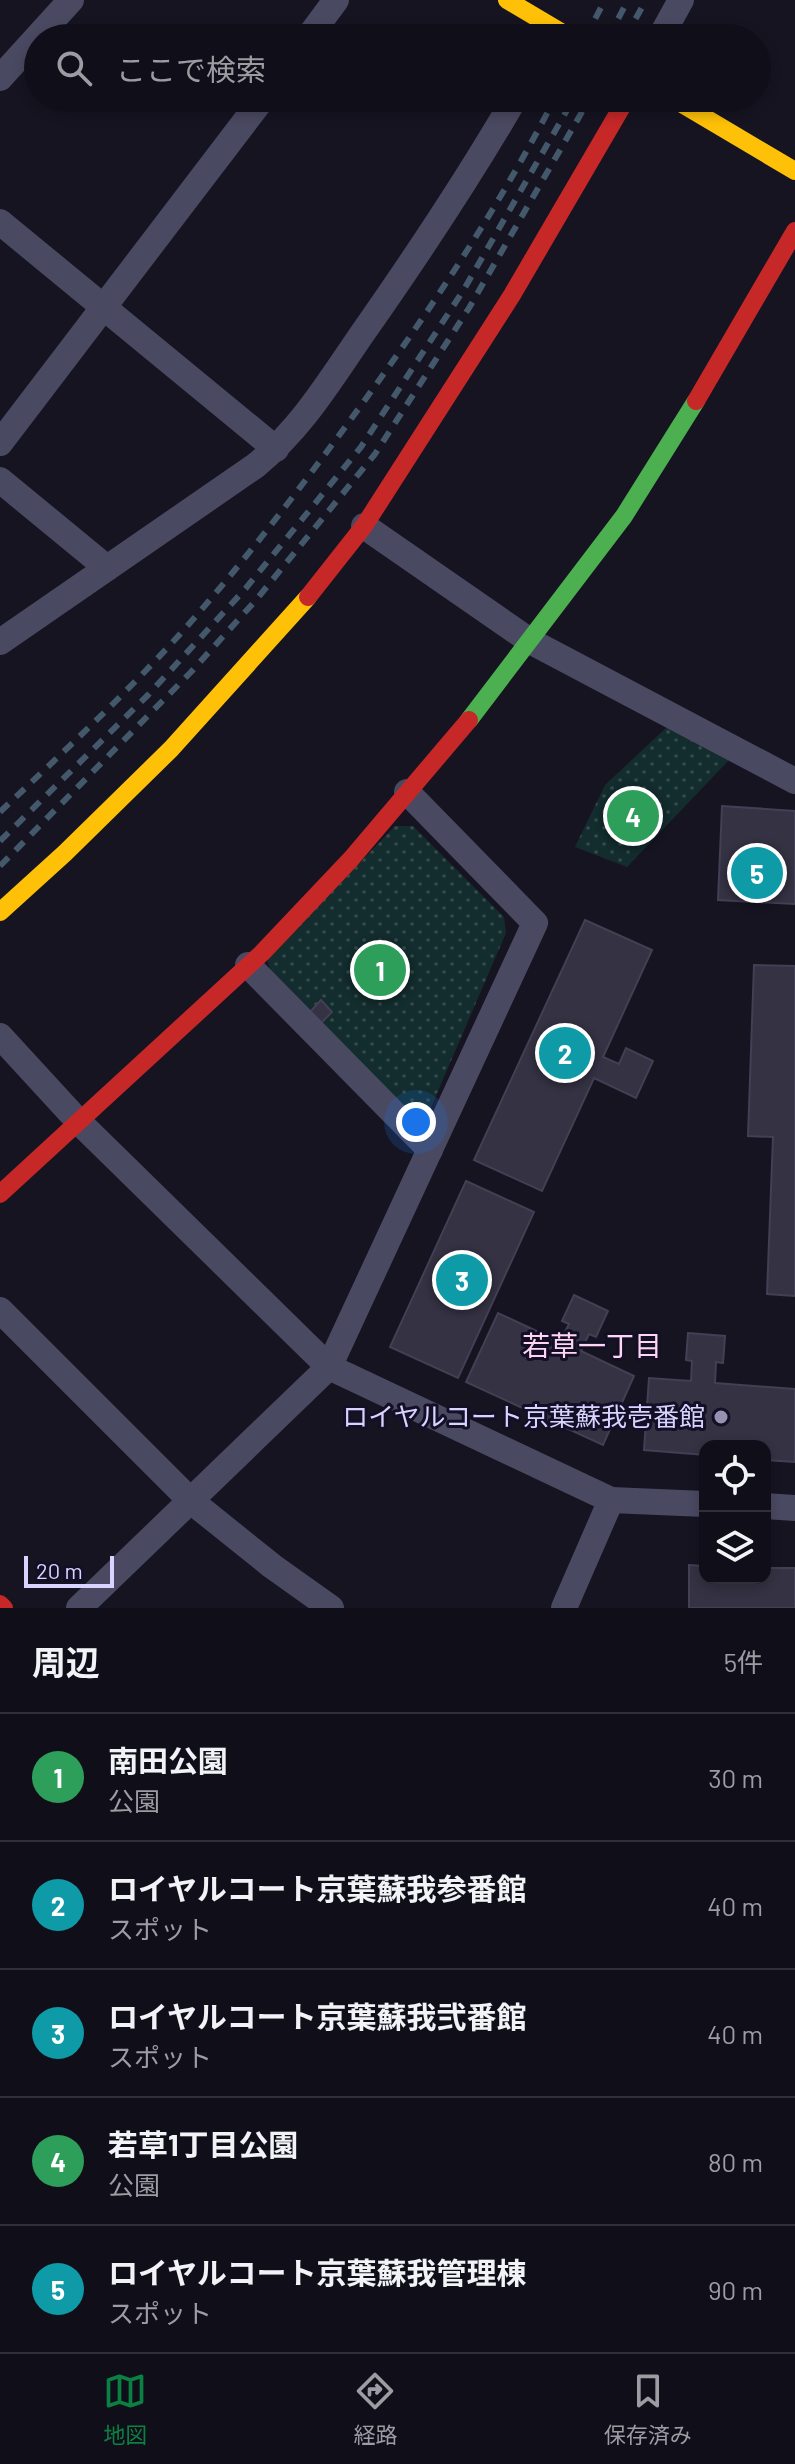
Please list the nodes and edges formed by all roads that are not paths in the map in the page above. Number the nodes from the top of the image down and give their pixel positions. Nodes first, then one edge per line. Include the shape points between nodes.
1 (71, 0) edge
2 (336, 0) edge
3 (681, 0) edge
4 (510, 1) edge
5 (49, 24) edge
6 (318, 24) edge
7 (543, 24) edge
8 (668, 24) edge
9 (24, 52) edge
10 (0, 78) edge
11 (252, 112) edge
12 (506, 112) edge
13 (619, 112) edge
14 (696, 112) edge
15 (795, 171) edge
16 (0, 222) edge
17 (795, 231) edge
18 (104, 309) junction
19 (0, 443) edge
20 (276, 449) junction
21 (0, 480) edge
22 (364, 526) junction
23 (107, 568) junction
24 (530, 641) junction
25 (0, 642) edge
26 (795, 781) edge
27 (407, 792) junction
28 (0, 912) edge
29 (248, 965) junction
30 (0, 1036) edge
31 (79, 1122) junction
32 (430, 1150) junction
33 (0, 1194) edge
34 (0, 1310) edge
35 (329, 1367) junction
36 (611, 1500) junction
37 (191, 1501) junction
38 (699, 1504) edge
39 (771, 1506) edge
40 (795, 1508) edge
41 (79, 1608) edge
42 (331, 1608) edge
43 (564, 1608) edge

1 - 5 street
2 - 6 street
3 - 8 street
4 - 7 street
9 - 10 street
11 - 18 street
12 - 20 street via 406,271
13 - 22 street via 512,295
14 - 15 street
16 - 18 street
17 - 24 street via 624,516
18 - 19 street
18 - 20 street
20 - 23 street
21 - 23 street
22 - 24 street
22 - 28 street via 295,613 171,749
23 - 25 street
24 - 26 street
24 - 27 street
27 - 29 street via 351,859
27 - 32 street via 535,923
29 - 31 street
29 - 32 street
30 - 31 street
31 - 33 street
31 - 35 street
32 - 35 street
34 - 37 street
35 - 36 street
35 - 37 street
36 - 38 street
36 - 43 street
37 - 41 street
37 - 42 street
39 - 40 street

